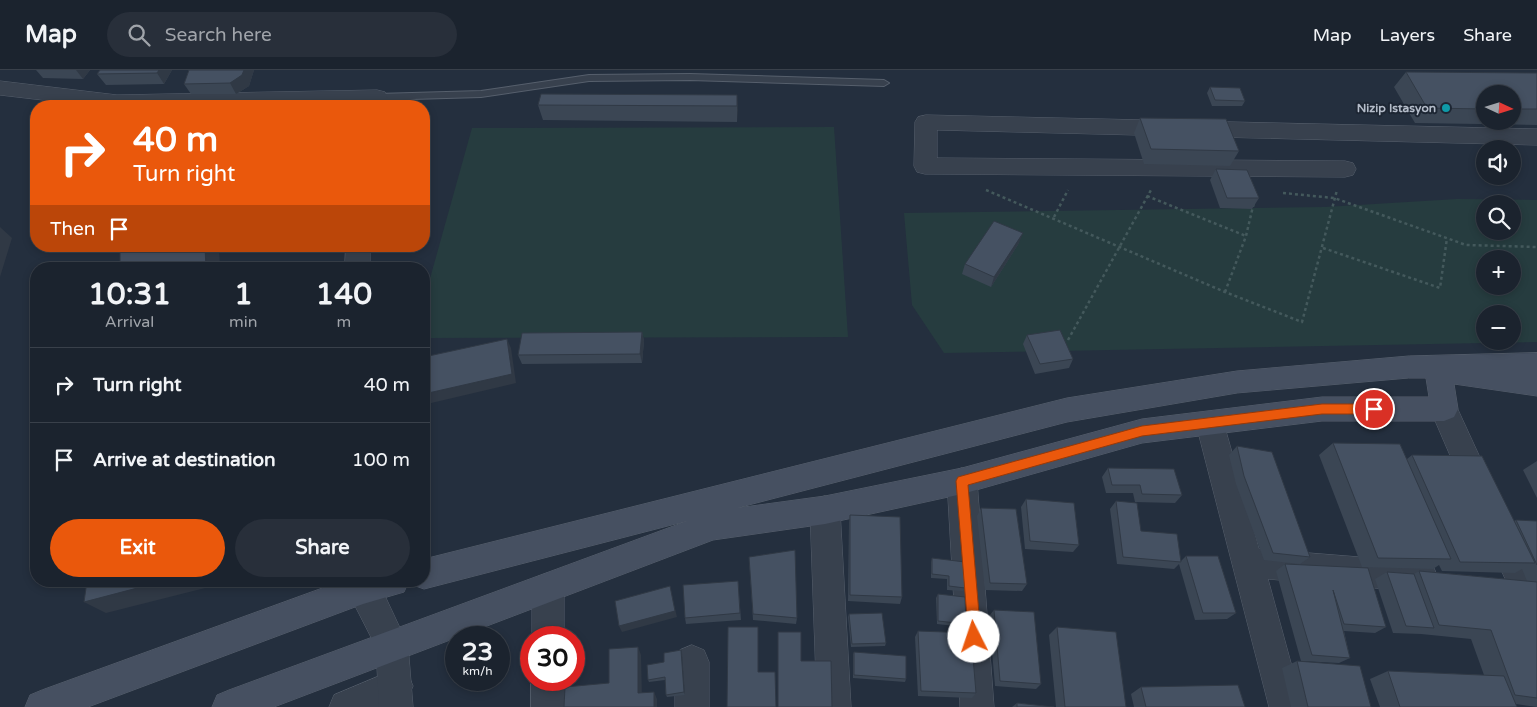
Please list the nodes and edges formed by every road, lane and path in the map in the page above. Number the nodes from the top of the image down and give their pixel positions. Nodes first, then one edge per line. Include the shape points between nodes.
1 (884, 83) dead end
2 (0, 88) edge
3 (100, 100) edge
4 (404, 100) edge
5 (1534, 142) edge
6 (1164, 168) junction
7 (1078, 169) junction
8 (1345, 169) joint
9 (980, 188) dead end
10 (1276, 192) dead end
11 (1148, 196) junction
12 (1334, 198) junction
13 (1255, 199) edge
14 (1054, 217) junction
15 (1246, 236) junction
16 (1447, 238) junction
17 (1121, 246) junction
18 (1537, 247) edge
19 (1323, 248) junction
20 (1225, 292) junction
21 (1068, 340) dead end
22 (1537, 364) edge
23 (1537, 385) edge
24 (1444, 409) junction
25 (1210, 424) junction
26 (962, 481) junction
27 (825, 510) junction
28 (1247, 563) junction
29 (430, 572) edge
30 (1454, 580) edge
31 (365, 587) edge
32 (374, 587) edge
33 (548, 588) junction
34 (1523, 592) edge
35 (548, 626) edge
36 (392, 645) junction
37 (692, 662) dead end
38 (548, 691) edge
39 (396, 697) edge
40 (42, 707) edge
41 (229, 707) edge
42 (346, 707) edge
43 (548, 707) edge
44 (692, 707) edge
45 (834, 707) edge
46 (977, 707) edge
47 (1286, 707) edge

1 - 4 lane via 690,77 589,78 481,94
2 - 3 street
5 - 7 street via 926,122 926,166
6 - 7 street
6 - 8 street
6 - 11 path
7 - 14 path
8 - 12 path
9 - 14 path
10 - 12 path
11 - 15 path
11 - 17 path
12 - 16 path
12 - 19 path
13 - 15 path
14 - 17 path
15 - 20 path
16 - 18 path via 1466,245
16 - 19 path via 1440,288
17 - 20 path
17 - 21 path
19 - 20 path via 1302,322
22 - 29 main road via 1409,367 1238,382 1067,410
23 - 24 main road via 1439,370
24 - 25 main road via 1322,409
24 - 34 street
25 - 26 main road via 1142,431
25 - 28 street
26 - 27 main road
26 - 46 street
27 - 33 main road via 713,526
27 - 45 street
28 - 30 street
28 - 47 street
31 - 40 main road
32 - 36 street
33 - 35 street
33 - 36 main road
36 - 39 street
36 - 41 main road
37 - 44 street
38 - 43 street
39 - 42 street

